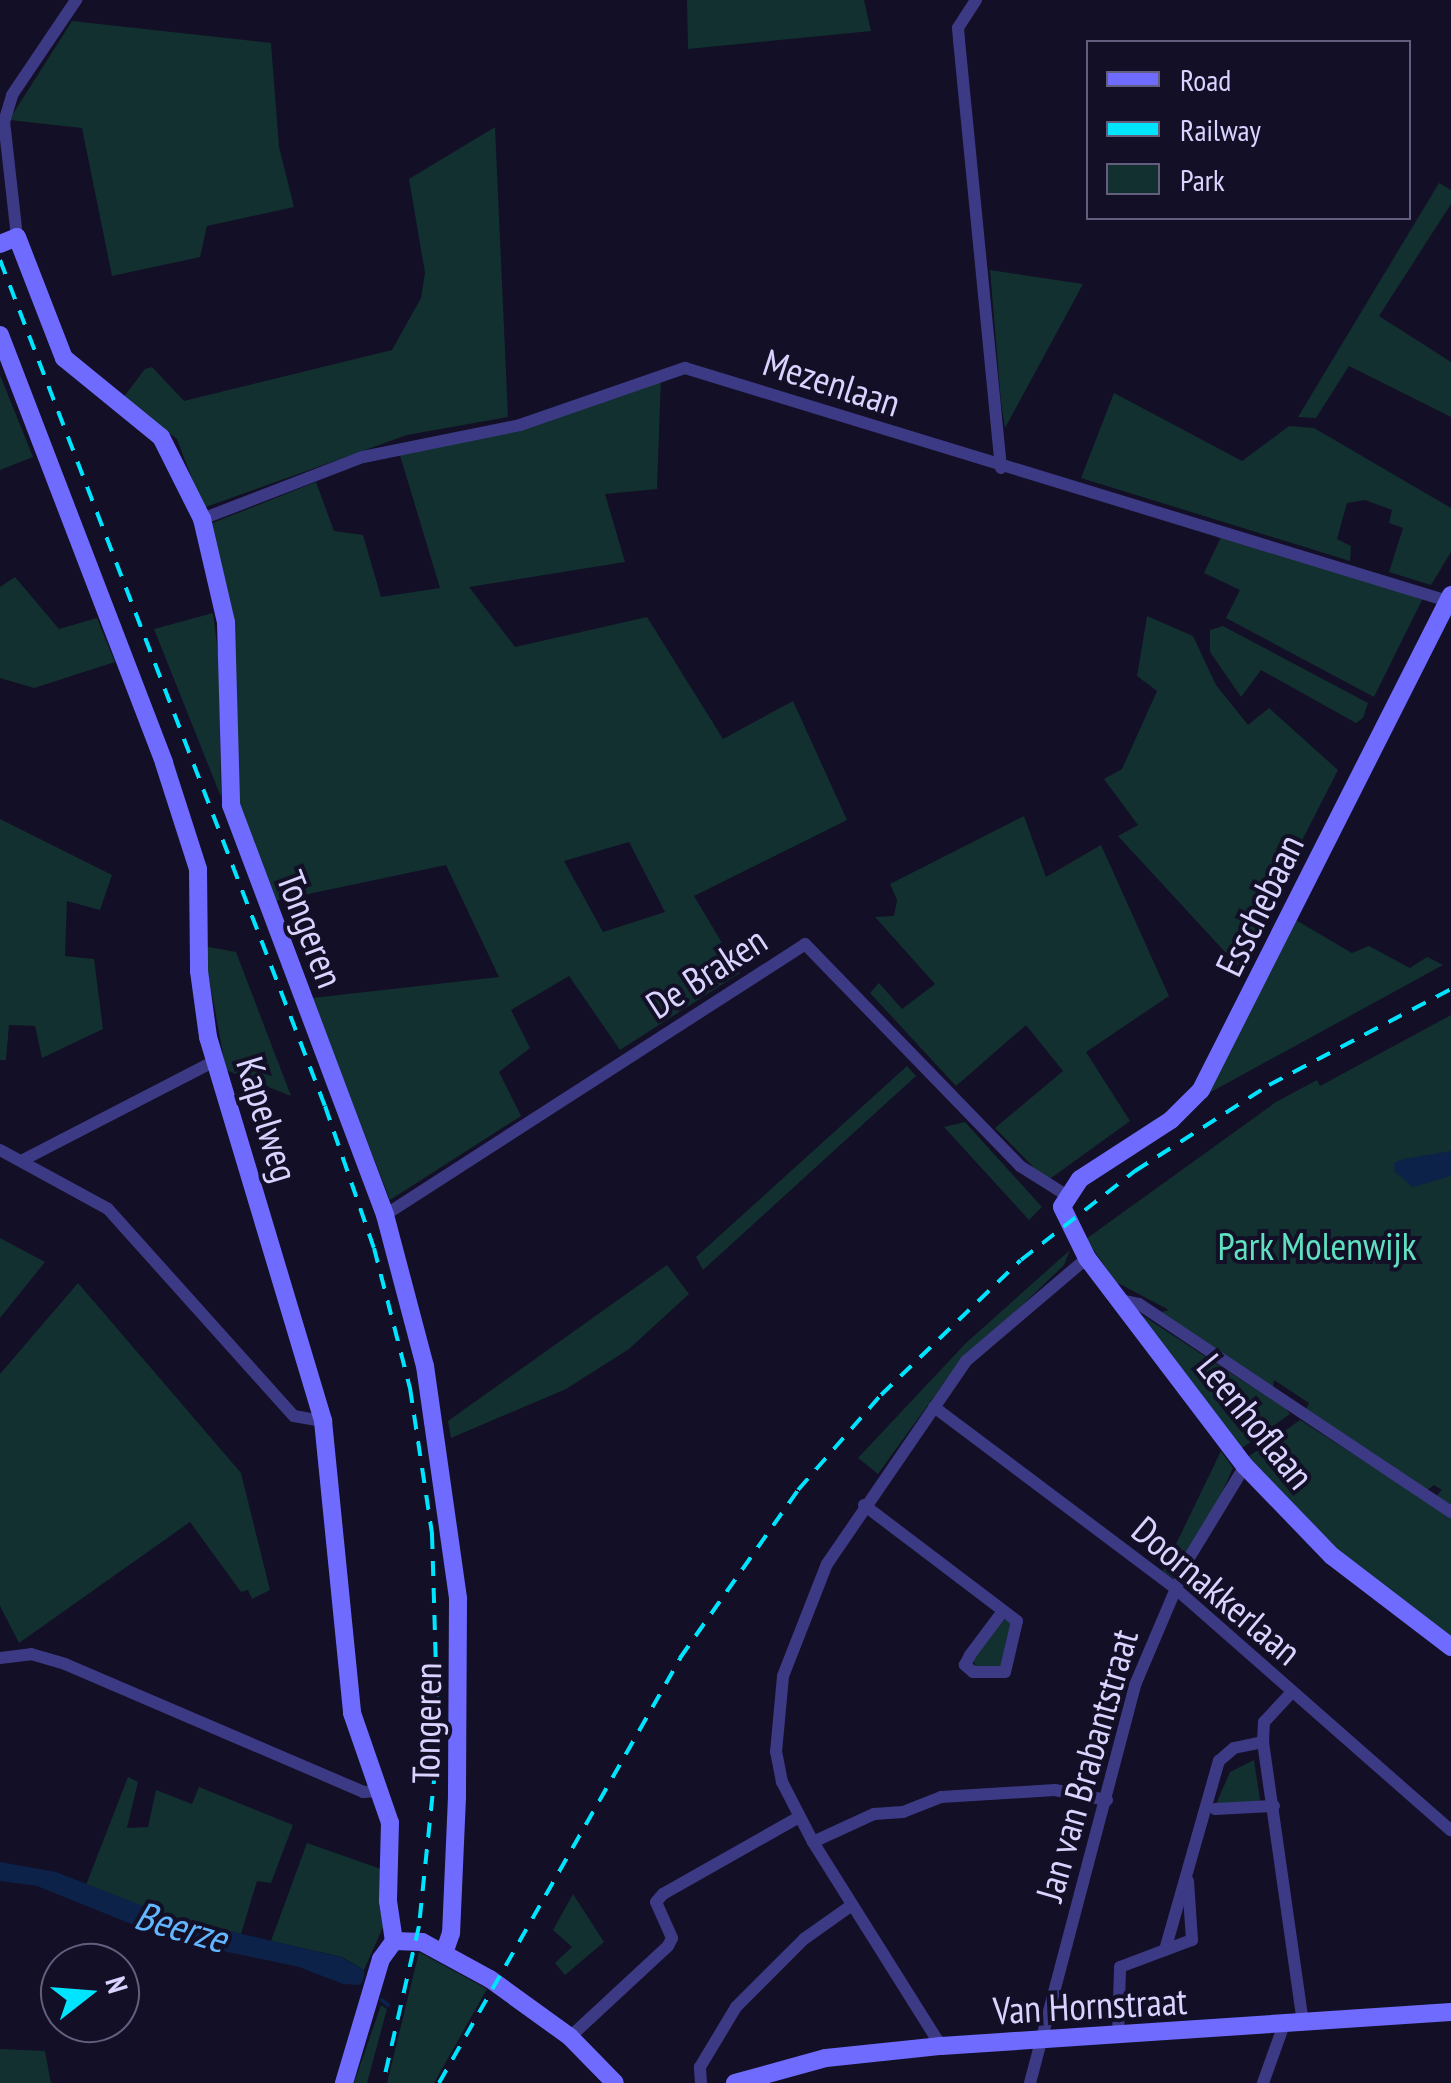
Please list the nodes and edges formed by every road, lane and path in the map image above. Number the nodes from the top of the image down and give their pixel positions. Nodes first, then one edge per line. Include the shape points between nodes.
1 (76, 0) edge
2 (976, 0) edge
3 (8, 241) edge
4 (0, 335) edge
5 (1001, 468) junction
6 (202, 519) junction
7 (1450, 599) edge
8 (215, 1061) junction
9 (0, 1150) edge
10 (23, 1160) junction
11 (1066, 1195) junction
12 (384, 1215) junction
13 (1087, 1258) junction
14 (1119, 1300) junction
15 (934, 1407) junction
16 (323, 1421) junction
17 (1244, 1466) junction
18 (864, 1505) junction
19 (1451, 1512) edge
20 (1176, 1588) junction
21 (1004, 1611) junction
22 (1451, 1647) edge
23 (0, 1658) edge
24 (1292, 1692) junction
25 (1263, 1742) junction
26 (380, 1790) junction
27 (1107, 1800) junction
28 (1274, 1806) junction
29 (1215, 1809) dead end
30 (799, 1818) junction
31 (1451, 1831) edge
32 (812, 1842) junction
33 (1187, 1868) junction
34 (852, 1905) junction
35 (394, 1941) junction
36 (1165, 1950) junction
37 (444, 1953) junction
38 (1451, 2012) edge
39 (1302, 2024) junction
40 (1283, 2027) junction
41 (1118, 2036) junction
42 (570, 2037) junction
43 (1041, 2041) junction
44 (941, 2046) junction
45 (344, 2083) edge
46 (615, 2083) edge
47 (701, 2083) edge
48 (735, 2083) edge
49 (1030, 2083) edge
50 (1263, 2083) edge

1 - 3 street, Tongeren via 12,95 4,122
2 - 5 street via 958,28
3 - 6 street, Tongeren via 64,358 161,437
4 - 8 street, Kapelweg via 193,853 200,895 198,971
5 - 6 street, Mezenlaan via 686,368 520,425 363,457
5 - 7 street, Mezenlaan
6 - 12 street, Tongeren via 226,622 230,805
7 - 11 street, Esschebaan via 1201,1090
8 - 10 street
8 - 16 street, Kapelweg
9 - 10 street
10 - 16 street via 108,1210 294,1416
11 - 12 street, De Braken via 1020,1166 805,944
11 - 13 street, Leenhoflaan via 1062,1212
12 - 37 street, Tongeren via 424,1366 454,1548 459,1750 451,1933
13 - 14 street, Leenhoflaan
13 - 15 street via 966,1361
14 - 17 street, Leenhoflaan
14 - 19 street via 1139,1304
15 - 18 street
15 - 20 street, Doornakkerlaan
16 - 26 street, Kapelweg via 352,1713
17 - 20 street, Jan van Brabantstraat
17 - 22 street, Leenhoflaan via 1332,1556
18 - 21 street
18 - 30 street via 808,1599 782,1676 778,1769
20 - 24 street, Doornakkerlaan
20 - 27 street, Jan van Brabantstraat via 1135,1685
21 - 21 street via 1020,1626 1008,1666 999,1673 974,1672 965,1665
23 - 26 street via 44,1657 363,1792
24 - 25 street via 1264,1722
24 - 31 street, Doornakkerlaan
25 - 28 street
25 - 33 street via 1234,1748 1219,1762
26 - 35 street, Kapelweg via 392,1841 388,1901
27 - 32 street via 1056,1790 941,1797 903,1812 874,1814
27 - 43 street, Jan van Brabantstraat
28 - 29 street
28 - 39 street
30 - 32 street
30 - 42 street via 663,1894 656,1902 672,1938 668,1946
32 - 34 street
33 - 36 street
33 - 36 street via 1192,1940
34 - 44 street
34 - 47 street via 804,1940 736,2007 700,2067
35 - 37 street via 410,1938
35 - 45 street via 381,1959
36 - 41 street via 1120,1967
37 - 42 street
38 - 39 street, Van Hornstraat
39 - 40 street, Van Hornstraat
40 - 41 street, Van Hornstraat
40 - 50 street
41 - 43 street, Van Hornstraat
42 - 46 street
43 - 44 street, Van Hornstraat
43 - 49 street, Jan van Brabantstraat
44 - 48 street, Van Hornstraat via 826,2058

